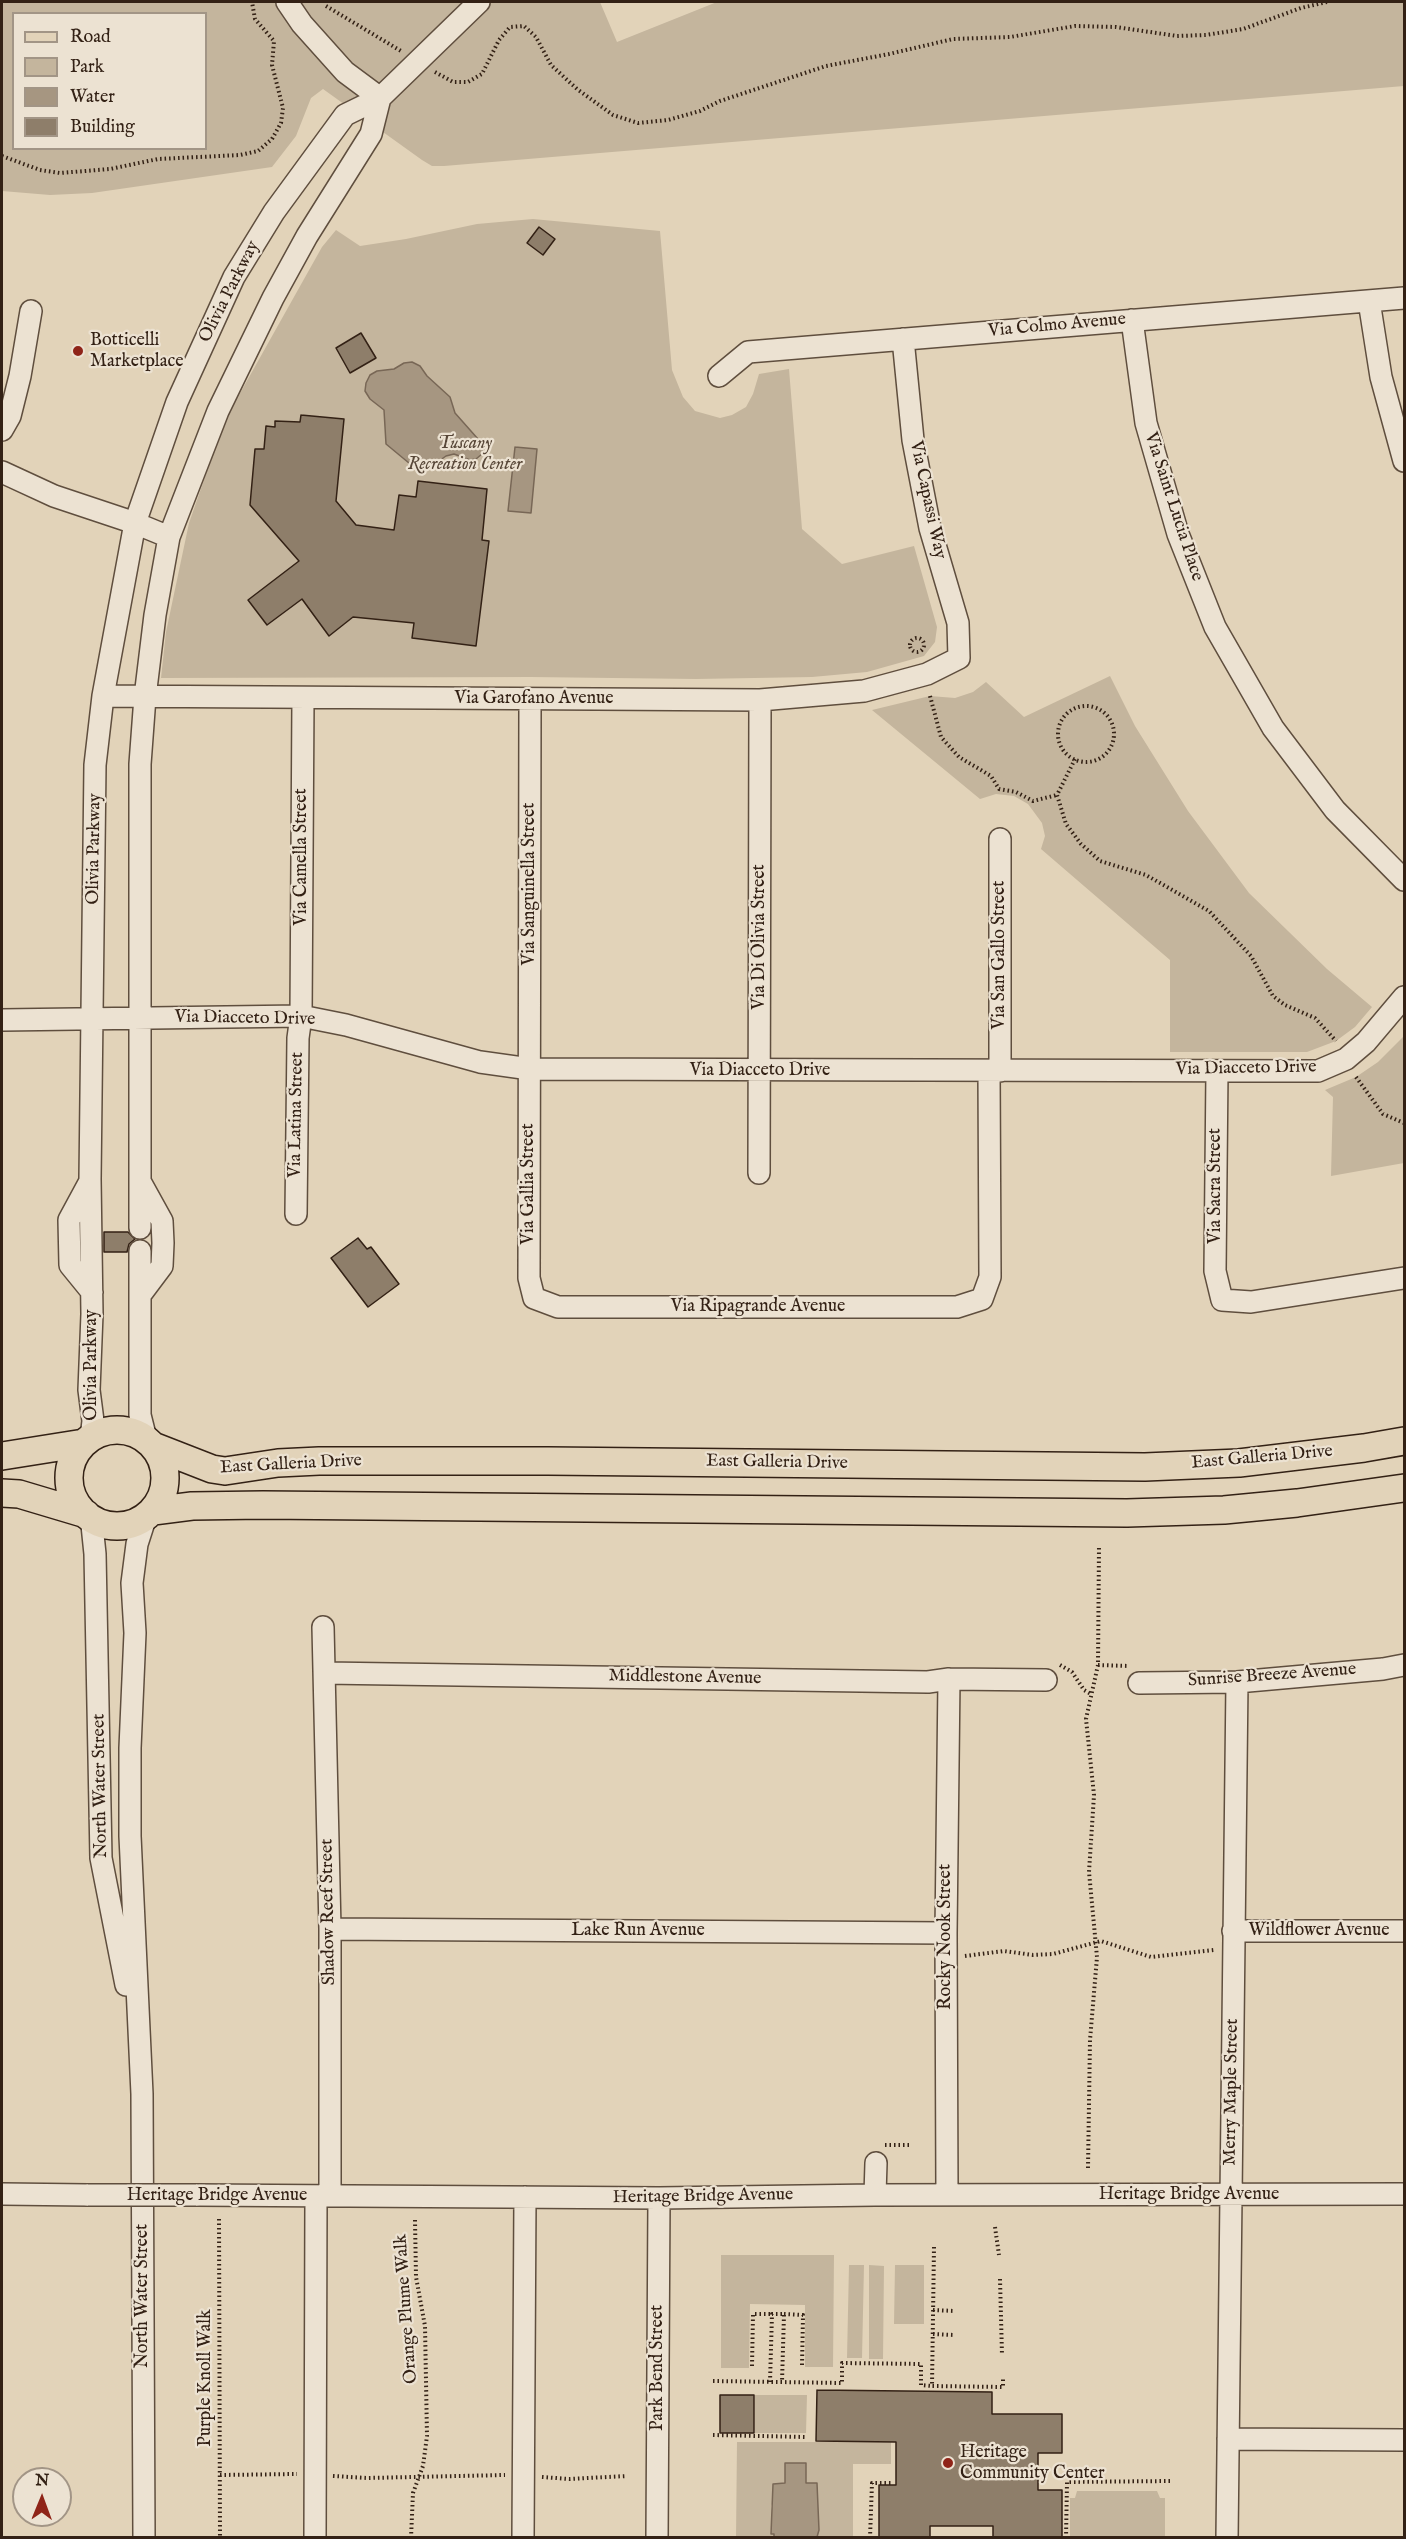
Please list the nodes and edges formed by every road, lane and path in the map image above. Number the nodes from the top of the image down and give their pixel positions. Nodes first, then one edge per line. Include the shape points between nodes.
1 (252, 2) edge
2 (287, 2) edge
3 (479, 2) edge
4 (1327, 2) edge
5 (326, 6) dead end
6 (417, 60) junction
7 (380, 98) junction
8 (2, 156) edge
9 (1404, 298) edge
10 (1369, 301) junction
11 (31, 311) dead end
12 (1132, 320) junction
13 (903, 339) junction
14 (720, 376) dead end
15 (2, 430) edge
16 (1404, 461) edge
17 (2, 472) edge
18 (135, 523) junction
19 (169, 537) junction
20 (958, 658) joint
21 (103, 696) junction
22 (930, 696) dead end
23 (145, 697) junction
24 (303, 698) junction
25 (530, 699) junction
26 (760, 700) junction
27 (1075, 759) junction
28 (1057, 795) junction
29 (1000, 838) dead end
30 (1404, 880) edge
31 (1404, 997) edge
32 (301, 1016) junction
33 (138, 1018) junction
34 (93, 1019) junction
35 (2, 1020) edge
36 (1336, 1041) dead end
37 (530, 1069) junction
38 (759, 1071) junction
39 (995, 1071) junction
40 (1217, 1071) junction
41 (1356, 1077) dead end
42 (1404, 1123) edge
43 (759, 1173) dead end
44 (139, 1180) junction
45 (296, 1214) dead end
46 (140, 1228) dead end
47 (140, 1251) dead end
48 (1404, 1278) edge
49 (141, 1294) junction
50 (534, 1298) joint
51 (982, 1299) joint
52 (87, 1440) junction
53 (1404, 1442) edge
54 (150, 1443) junction
55 (2, 1456) edge
56 (1404, 1488) edge
57 (2, 1493) edge
58 (149, 1514) junction
59 (87, 1515) junction
60 (1099, 1546) dead end
61 (323, 1628) dead end
62 (1098, 1665) junction
63 (1404, 1665) edge
64 (1050, 1672) joint
65 (325, 1673) junction
66 (1134, 1675) joint
67 (949, 1680) junction
68 (1237, 1682) junction
69 (1091, 1694) junction
70 (330, 1929) junction
71 (1233, 1931) junction
72 (1404, 1931) edge
73 (946, 1933) junction
74 (1096, 1941) junction
75 (1214, 1950) dead end
76 (965, 1956) dead end
77 (140, 2054) junction
78 (876, 2163) dead end
79 (1088, 2168) dead end
80 (2, 2194) edge
81 (947, 2194) junction
82 (1231, 2194) junction
83 (1404, 2194) edge
84 (875, 2195) junction
85 (323, 2196) junction
86 (525, 2197) junction
87 (659, 2198) junction
88 (219, 2219) dead end
89 (415, 2220) dead end
90 (996, 2227) dead end
91 (934, 2247) dead end
92 (999, 2255) dead end
93 (1000, 2279) dead end
94 (933, 2310) junction
95 (955, 2311) dead end
96 (771, 2314) junction
97 (784, 2314) junction
98 (933, 2334) junction
99 (954, 2335) dead end
100 (1002, 2355) dead end
101 (752, 2366) dead end
102 (802, 2366) dead end
103 (1003, 2379) dead end
104 (714, 2381) dead end
105 (770, 2382) junction
106 (782, 2382) junction
107 (932, 2386) junction
108 (713, 2435) dead end
109 (805, 2437) dead end
110 (1228, 2439) junction
111 (1404, 2440) edge
112 (304, 2474) dead end
113 (220, 2475) junction
114 (513, 2475) dead end
115 (326, 2476) dead end
116 (536, 2476) dead end
117 (627, 2476) dead end
118 (419, 2477) junction
119 (1170, 2481) dead end
120 (893, 2483) dead end
121 (144, 2538) edge
122 (220, 2538) edge
123 (315, 2538) edge
124 (411, 2538) edge
125 (523, 2538) edge
126 (657, 2538) edge
127 (870, 2538) edge
128 (1066, 2538) edge
129 (1227, 2538) edge

1 - 8 path via 255,19 273,40 272,65 283,108 281,123 272,139 258,151 158,159 110,169 60,173 30,168
2 - 7 street via 345,72
3 - 6 street, Olivia Parkway
4 - 6 path via 1243,29 1206,35 1075,26 1010,37 952,39 826,66 700,111 638,123 613,115 577,89 551,65 536,37 524,26 510,27 482,74 468,82 453,82
5 - 6 path
6 - 7 street, Olivia Parkway
7 - 18 street, Olivia Parkway via 345,115 274,212 234,278 177,402
7 - 19 street via 371,134 307,236 223,401
9 - 10 street, Via Colmo Avenue
10 - 12 street, Via Colmo Avenue
10 - 16 street via 1381,377
11 - 15 street via 20,376 10,416
12 - 13 street, Via Colmo Avenue
12 - 30 street, Via Saint Lucia Place via 1146,423 1178,534 1215,627 1273,728 1335,810
13 - 14 street, Via Colmo Avenue via 747,352
13 - 20 street, Via Capassi Way via 913,440 930,528 958,623
17 - 18 street via 54,496
18 - 19 street
18 - 21 street, Olivia Parkway
19 - 23 street
20 - 26 street, Via Garofano Avenue via 927,674 864,691
21 - 23 street, Via Garofano Avenue
21 - 34 street, Olivia Parkway via 95,765
22 - 28 path via 941,737 959,757 991,776 999,789 1033,801
23 - 24 street, Via Garofano Avenue
23 - 33 street via 140,764
24 - 25 street, Via Garofano Avenue
24 - 32 street, Via Camella Street
25 - 26 street, Via Garofano Avenue
25 - 37 street, Via Sanguinella Street
26 - 38 street, Via Di Olivia Street
27 - 27 path via 1061,746 1059,728 1063,719 1078,708 1096,708 1110,719 1114,728 1112,745 1101,758
27 - 28 path
28 - 36 path via 1066,824 1100,861 1146,875 1209,911 1251,956 1273,996 1315,1018
29 - 39 street, Via San Gallo Street
31 - 40 street, Via Diacceto Drive via 1366,1042 1346,1059 1318,1071
32 - 33 street, Via Diacceto Drive
32 - 37 street, Via Diacceto Drive via 480,1062
32 - 45 street, Via Latina Street via 297,1038
33 - 34 street, Via Diacceto Drive
33 - 44 street
34 - 35 street, Via Diacceto Drive
34 - 52 street, Olivia Parkway via 90,1179 69,1220 70,1265 92,1292 89,1390 93,1421
37 - 38 street, Via Diacceto Drive
37 - 50 street, Via Gallia Street via 529,1278
38 - 39 street, Via Diacceto Drive
38 - 43 street, Via Di Olivia Street
39 - 40 street, Via Diacceto Drive
39 - 51 street, Via San Gallo Street via 990,1277
40 - 48 street, Via Sacra Street via 1215,1271 1222,1300 1251,1302
41 - 42 path via 1383,1113
44 - 46 street
44 - 49 street via 162,1221 163,1243 162,1266
47 - 49 street
49 - 54 street via 140,1403
50 - 51 street, Via Ripagrande Avenue via 558,1306 957,1307
52 - 54 main road via 116,1430 132,1432
52 - 55 main road
52 - 59 main road via 76,1452 69,1482 73,1497
53 - 54 main road, East Galleria Drive via 1250,1461 1145,1467 319,1461 225,1471
54 - 58 main road via 158,1451 166,1482 162,1498
56 - 58 main road, East Galleria Drive via 1224,1510 1127,1513 275,1505 192,1506
57 - 59 main road via 19,1494
58 - 59 main road via 124,1526 108,1525
58 - 77 street, North Water Street via 137,1544 132,1583 135,1633 130,1836
59 - 77 street, North Water Street via 95,1554 101,1858
60 - 62 path
61 - 65 street, Shadow Reef Street
62 - 66 path
62 - 69 path
63 - 68 street, Sunrise Breeze Avenue
64 - 67 street, Middlestone Avenue
64 - 69 path via 1067,1668
65 - 67 street, Middlestone Avenue
65 - 70 street, Shadow Reef Street
66 - 68 street, Sunrise Breeze Avenue
67 - 73 street, Rocky Nook Street
68 - 71 street, Merry Maple Street
69 - 74 path via 1086,1719 1094,1795 1089,1872
70 - 73 street, Lake Run Avenue
70 - 85 street, Shadow Reef Street
71 - 72 street, Wildflower Avenue
71 - 82 street, Merry Maple Street
73 - 81 street, Rocky Nook Street
74 - 75 path via 1151,1957
74 - 76 path via 1053,1954 1004,1951
74 - 79 path
77 - 121 street, North Water Street
78 - 84 street
80 - 85 street, Heritage Bridge Avenue, bridge
81 - 82 street, Heritage Bridge Avenue
81 - 84 street, Heritage Bridge Avenue
82 - 83 street, Heritage Bridge Avenue
82 - 110 street, Merry Maple Street
84 - 87 street, Heritage Bridge Avenue
85 - 86 street, Heritage Bridge Avenue
85 - 123 street, Shadow Reef Street
86 - 87 street, Heritage Bridge Avenue
86 - 125 street
87 - 126 street, Park Bend Street
88 - 113 path, Purple Knoll Walk
89 - 118 path, Orange Plume Walk via 428,2414
90 - 92 path
91 - 94 path
93 - 100 path
94 - 95 path
94 - 98 path
96 - 97 path
96 - 101 path via 753,2314
96 - 105 path
97 - 102 path via 803,2315
97 - 106 path
98 - 99 path
98 - 107 path
103 - 107 path via 1003,2387
104 - 105 path
105 - 106 path
106 - 107 path via 842,2383 842,2363 921,2364 921,2385
108 - 109 path
110 - 111 street
110 - 129 street, Merry Maple Street
112 - 113 path
113 - 122 path, Purple Knoll Walk
114 - 118 path
115 - 118 path
116 - 117 path
118 - 124 path, Orange Plume Walk via 413,2493
119 - 128 path via 1067,2482
120 - 127 path via 872,2482

